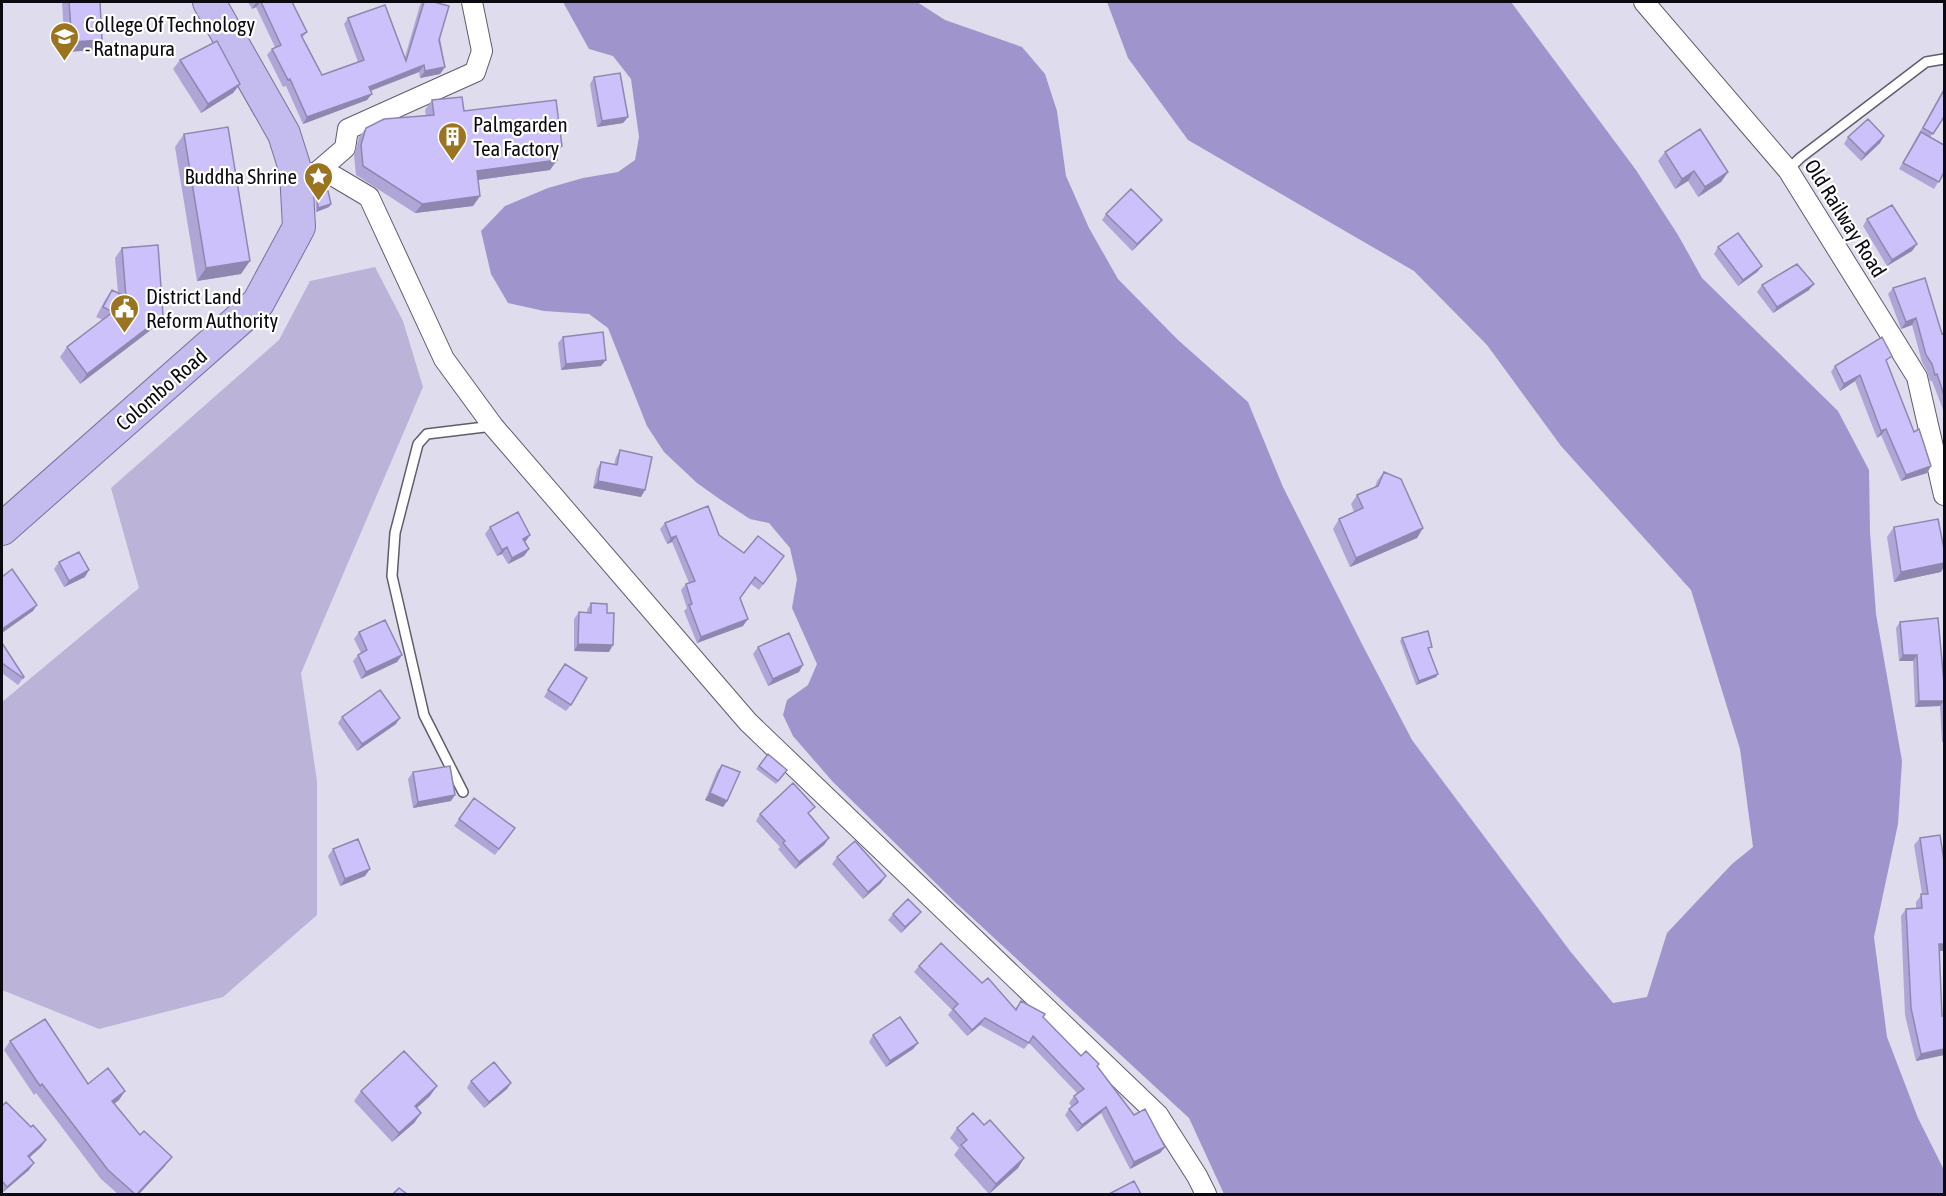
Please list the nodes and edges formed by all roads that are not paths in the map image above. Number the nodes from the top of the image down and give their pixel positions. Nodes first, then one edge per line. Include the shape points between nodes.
1 (209, 2) edge
2 (472, 2) edge
3 (1644, 2) edge
4 (1944, 58) edge
5 (1788, 170) junction
6 (306, 172) junction
7 (493, 426) junction
8 (1944, 495) edge
9 (2, 529) edge
10 (463, 792) dead end
11 (1206, 1194) edge

1 - 6 highway, Colombo Road
2 - 6 street via 482,51 475,72 348,129 345,148
3 - 5 street, Old Railway Road
4 - 5 lane via 1926,62
5 - 8 street, Old Railway Road via 1917,376
6 - 7 street via 332,175 369,197 444,359
6 - 9 highway, Colombo Road via 299,227 258,303
7 - 10 lane via 428,434 418,444 395,533 392,576 424,715
7 - 11 street via 748,723 1158,1115

